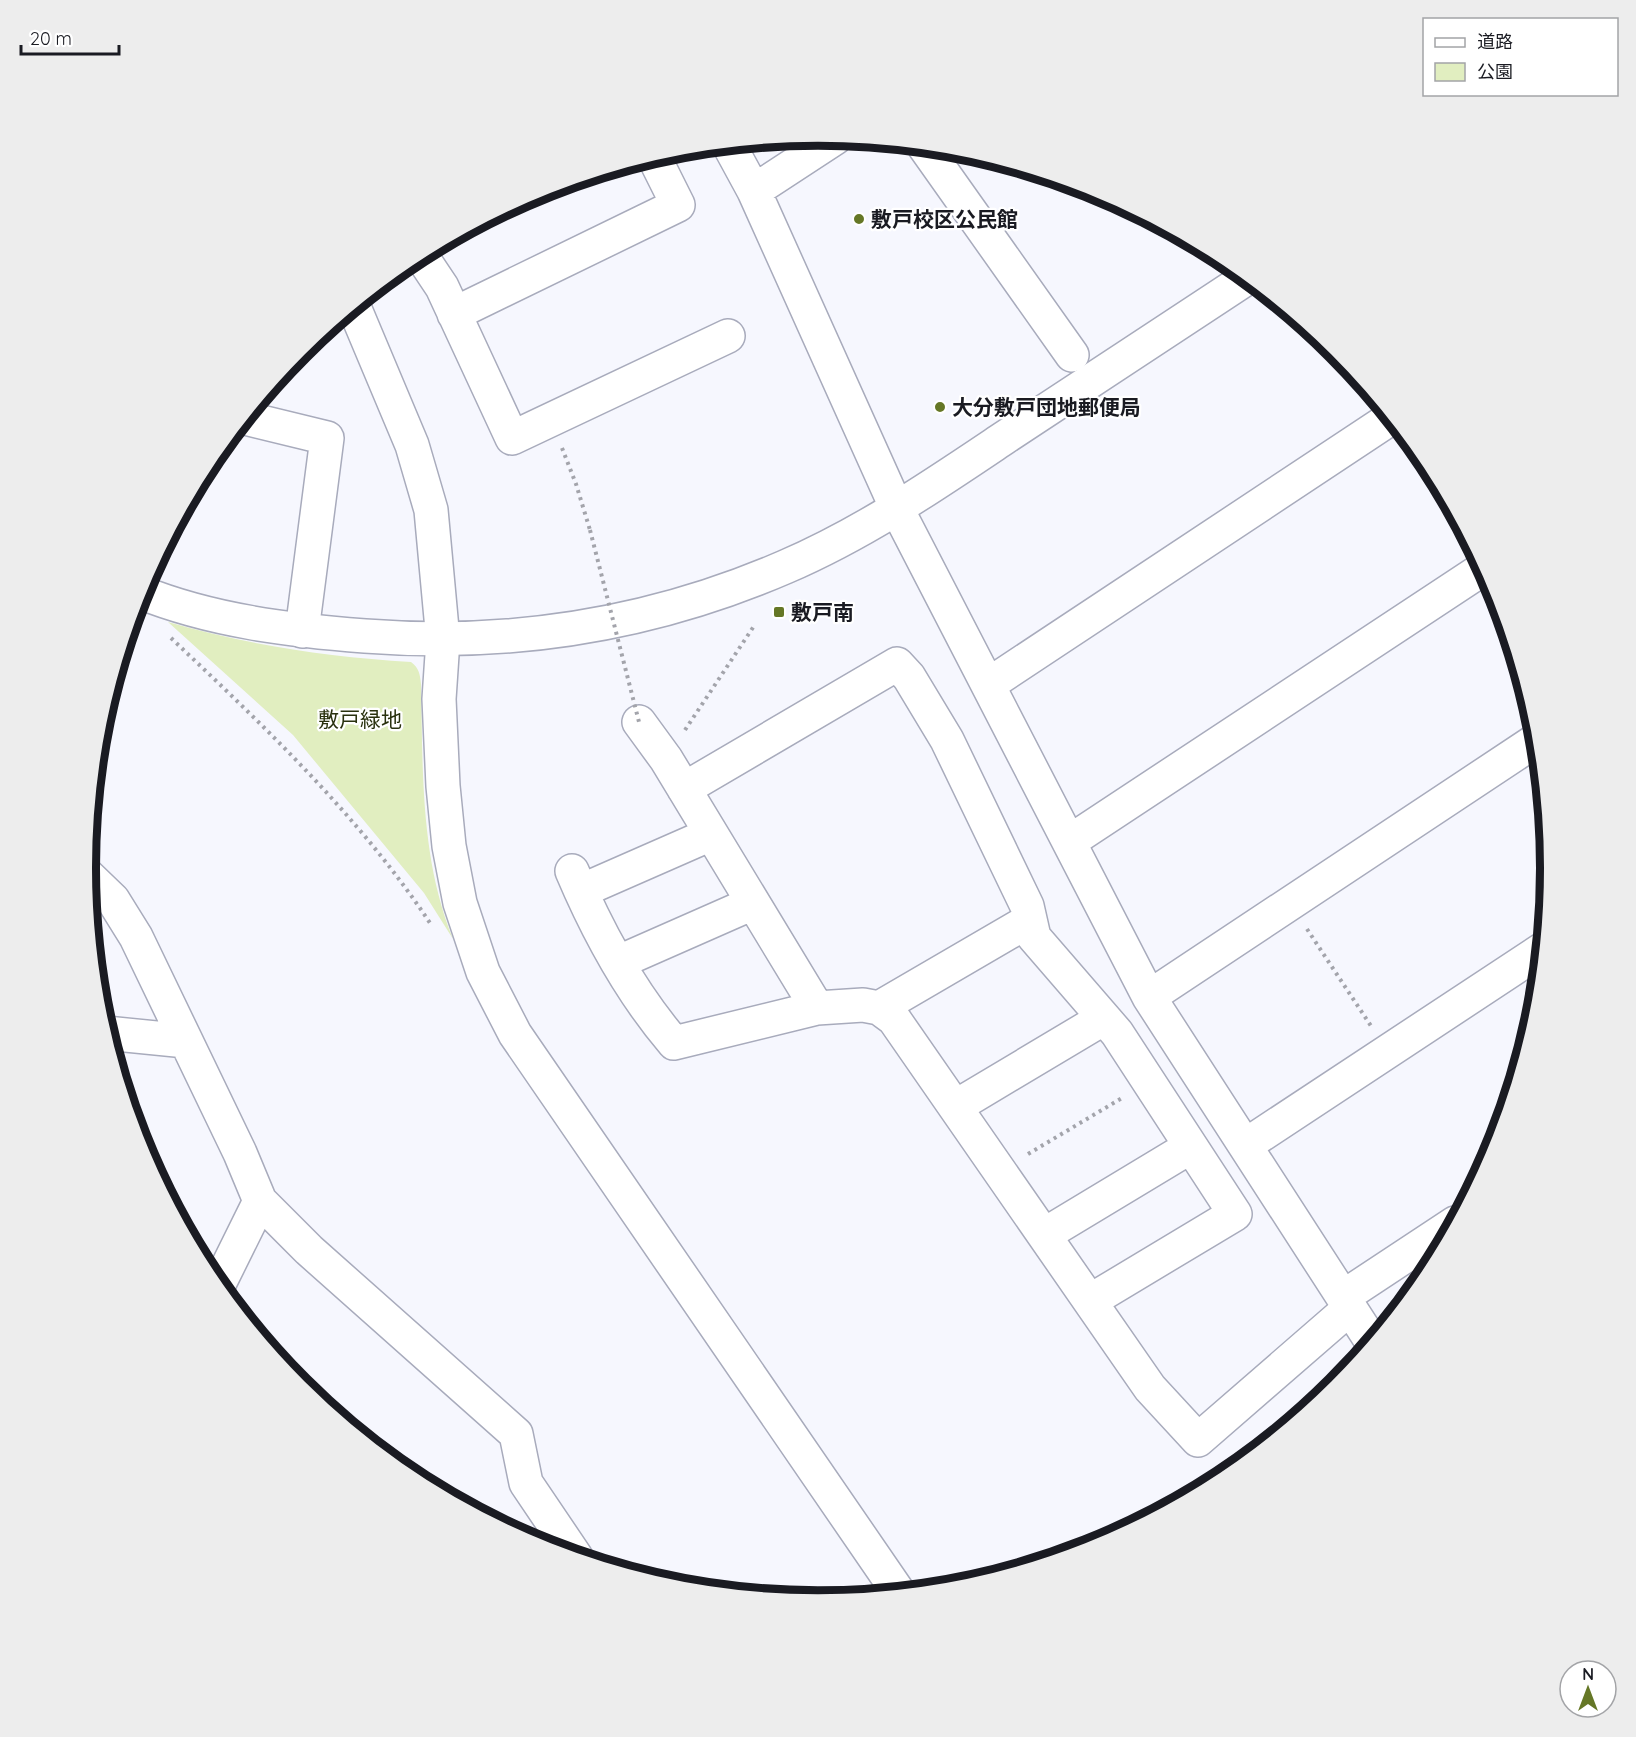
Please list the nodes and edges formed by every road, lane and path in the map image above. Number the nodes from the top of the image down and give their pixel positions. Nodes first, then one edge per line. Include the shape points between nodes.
1 (822, 146) edge
2 (733, 152) edge
3 (931, 156) edge
4 (658, 165) edge
5 (754, 191) junction
6 (426, 263) edge
7 (1240, 283) edge
8 (357, 314) edge
9 (454, 314) junction
10 (728, 336) dead end
11 (1072, 355) dead end
12 (252, 420) edge
13 (550, 420) junction
14 (1385, 422) edge
15 (897, 509) junction
16 (1477, 573) edge
17 (150, 596) edge
18 (754, 626) dead end
19 (302, 631) junction
20 (165, 632) dead end
21 (443, 640) junction
22 (988, 685) junction
23 (639, 722) joint
24 (1529, 745) edge
25 (666, 759) junction
26 (684, 789) junction
27 (711, 834) junction
28 (1069, 842) junction
29 (97, 884) edge
30 (753, 903) junction
31 (1290, 903) junction
32 (1030, 920) junction
33 (433, 927) dead end
34 (1535, 954) edge
35 (619, 962) junction
36 (1149, 997) junction
37 (817, 1008) junction
38 (879, 1008) junction
39 (1104, 1018) junction
40 (116, 1034) edge
41 (186, 1041) junction
42 (1388, 1052) junction
43 (1148, 1082) junction
44 (955, 1107) junction
45 (1246, 1145) junction
46 (1190, 1147) junction
47 (999, 1171) junction
48 (261, 1201) junction
49 (1441, 1234) edge
50 (1044, 1235) junction
51 (223, 1277) edge
52 (1090, 1301) junction
53 (1347, 1303) junction
54 (1368, 1336) edge
55 (568, 1545) edge
56 (895, 1586) edge

1 - 5 street
2 - 5 street
3 - 11 street
4 - 9 street via 678,205
5 - 15 street
6 - 9 street
7 - 15 street
8 - 21 street via 412,445 431,510
9 - 13 street via 512,438
10 - 13 street
12 - 19 street via 327,438
13 - 23 path, bridge via 590,530
14 - 22 street
15 - 21 street via 785,567 658,611 586,628
15 - 22 street
16 - 28 street
17 - 19 street via 240,621
18 - 25 path
19 - 21 street
20 - 33 path via 260,722 334,800
21 - 56 street via 439,699 449,846 460,903 483,972 515,1034
22 - 28 street
23 - 25 street
24 - 31 street
25 - 26 street
26 - 27 street
26 - 32 street via 897,664 909,676 947,740 1027,906
27 - 30 street
27 - 35 street via 577,881
28 - 36 street
29 - 41 street via 113,900 136,937
30 - 35 street
30 - 37 street
31 - 36 street
31 - 42 path
32 - 38 street
32 - 39 street via 1034,937
34 - 42 street
35 - 37 street via 674,1043
36 - 45 street
37 - 38 street
38 - 44 street via 894,1020
39 - 43 street
39 - 44 street
40 - 41 street
41 - 48 street
42 - 45 street
43 - 46 street
43 - 47 path
44 - 47 street
45 - 53 street
46 - 50 street
46 - 52 street via 1235,1214
47 - 50 street
48 - 51 street
48 - 55 street via 516,1434 526,1484
49 - 53 street
50 - 52 street
52 - 53 street via 1150,1388 1198,1440
53 - 54 street

